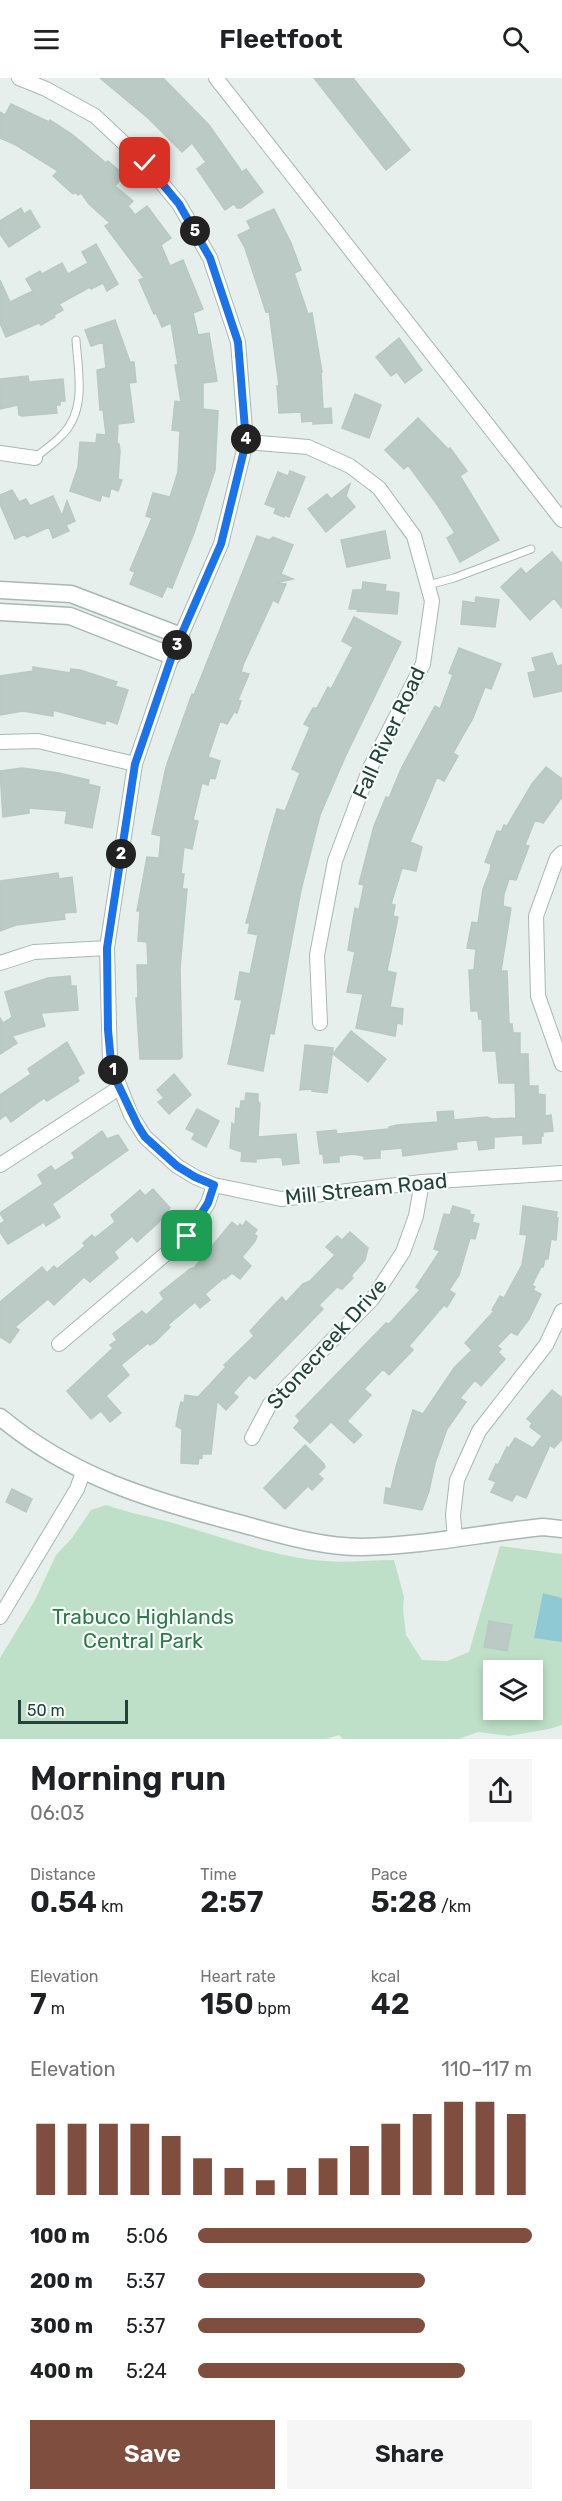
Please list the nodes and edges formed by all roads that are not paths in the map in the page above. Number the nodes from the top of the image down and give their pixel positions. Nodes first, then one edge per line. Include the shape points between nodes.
1 (19, 78) edge
2 (216, 78) edge
3 (76, 340) dead end
4 (246, 442) junction
5 (0, 453) edge
6 (35, 458) joint
7 (562, 520) edge
8 (531, 549) dead end
9 (428, 585) junction
10 (0, 590) edge
11 (0, 612) edge
12 (181, 636) junction
13 (172, 656) junction
14 (0, 742) edge
15 (135, 764) junction
16 (562, 853) edge
17 (107, 948) junction
18 (0, 963) edge
19 (320, 1023) dead end
20 (562, 1064) edge
21 (119, 1088) junction
22 (0, 1165) edge
23 (562, 1173) edge
24 (422, 1182) junction
25 (214, 1185) junction
26 (562, 1311) edge
27 (59, 1344) dead end
28 (0, 1417) edge
29 (252, 1438) dead end
30 (83, 1472) junction
31 (562, 1529) edge
32 (455, 1538) junction
33 (0, 1617) edge

1 - 4 street, Mill Stream Road via 95,116 145,163 179,204 210,258 238,342
2 - 7 street
3 - 6 lane via 78,412 65,432
4 - 9 street, Fall River Road via 308,447 350,466 378,488 414,536
4 - 12 street, Mill Stream Road via 221,544
5 - 6 street
8 - 9 lane
9 - 19 street, Fall River Road via 432,601 423,664 370,768 335,861 317,955
10 - 12 street via 71,594
11 - 13 street via 70,616
12 - 13 street, Mill Stream Road
13 - 15 street, Mill Stream Road
14 - 15 street via 38,741
15 - 17 street, Mill Stream Road
16 - 20 street via 536,916 538,996
17 - 18 street via 34,952
17 - 21 street, Mill Stream Road via 111,1062
21 - 22 street
21 - 25 street, Mill Stream Road via 145,1137 177,1166
23 - 24 street, Mill Stream Road
24 - 25 street, Mill Stream Road via 280,1199
24 - 29 street, Stonecreek Drive via 416,1216 403,1252 374,1298 270,1404
25 - 27 street via 208,1203 187,1236
26 - 32 street via 546,1345 479,1431 457,1480
28 - 30 street
30 - 32 street via 158,1502 288,1537 363,1547
30 - 33 street via 77,1489
31 - 32 street via 543,1527

